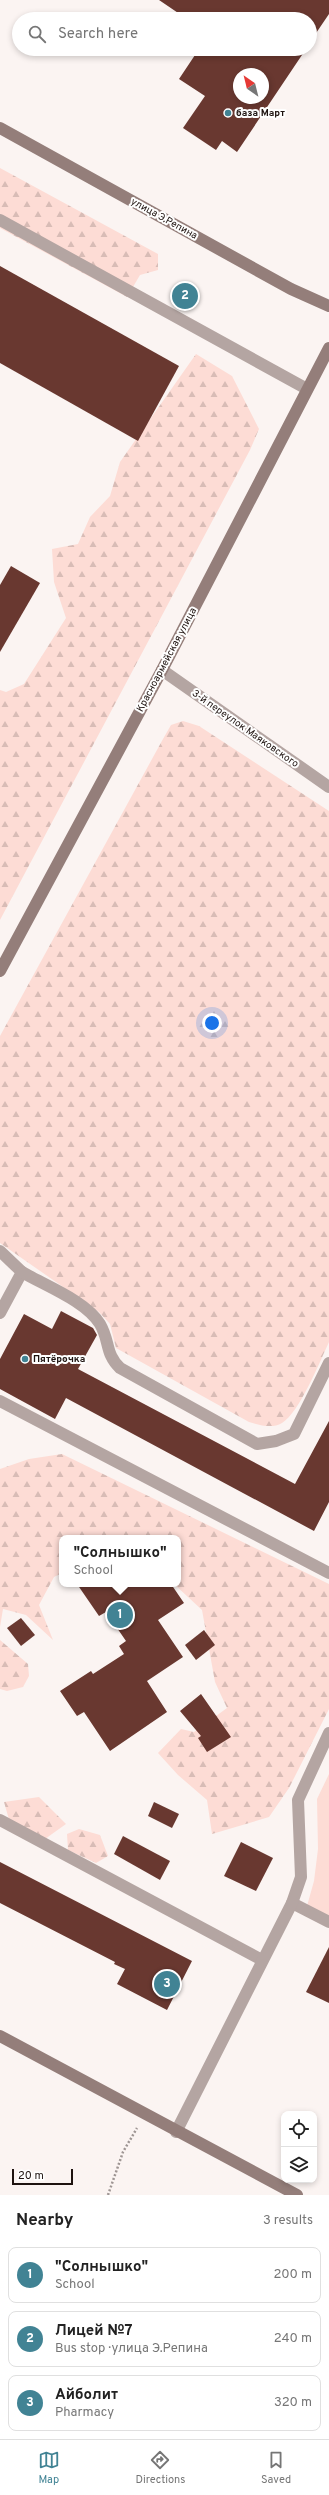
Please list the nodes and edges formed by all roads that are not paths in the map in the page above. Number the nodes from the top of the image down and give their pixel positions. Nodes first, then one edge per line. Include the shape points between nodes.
1 (0, 128) edge
2 (0, 220) edge
3 (329, 306) edge
4 (329, 348) edge
5 (307, 389) junction
6 (162, 670) junction
7 (329, 787) edge
8 (0, 971) edge
9 (0, 1251) edge
10 (22, 1272) junction
11 (0, 1312) edge
12 (329, 1363) edge
13 (0, 1401) edge
14 (329, 1573) edge
15 (329, 1733) edge
16 (0, 1820) edge
17 (292, 1903) junction
18 (329, 1922) edge
19 (262, 1960) junction
20 (0, 2036) edge
21 (176, 2132) junction
22 (297, 2195) edge

1 - 3 street, улица Э.Репина via 290,289
2 - 5 street
4 - 5 street, Красноармейская улица
5 - 6 street, Красноармейская улица
6 - 7 street, 3-й переулок Маяковского
6 - 8 street, Красноармейская улица
9 - 10 street
10 - 11 street
10 - 12 street via 91,1311 107,1337 111,1360 120,1368 257,1444 276,1441 294,1434
13 - 14 street
15 - 17 street via 298,1800 301,1877
16 - 19 street
17 - 18 street
17 - 19 street
19 - 21 street
20 - 21 street
21 - 22 street

